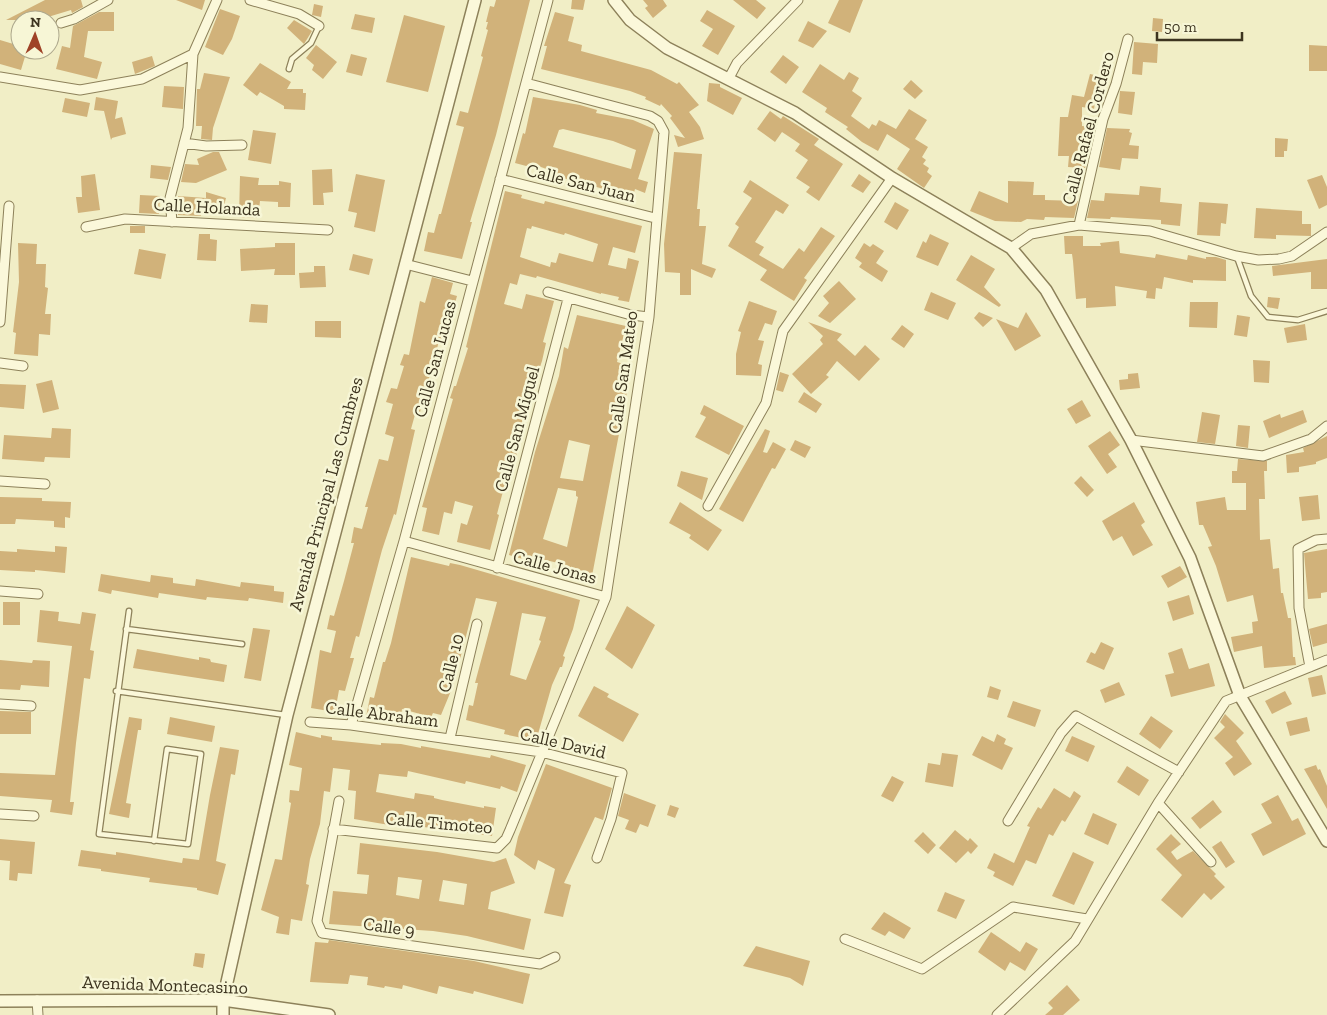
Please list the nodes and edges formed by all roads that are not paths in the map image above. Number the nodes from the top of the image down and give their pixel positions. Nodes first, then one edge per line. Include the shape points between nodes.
1 (108, 0) edge
2 (217, 0) edge
3 (250, 0) edge
4 (475, 0) edge
5 (548, 0) edge
6 (614, 0) edge
7 (798, 0) edge
8 (61, 23) dead end
9 (318, 26) joint
10 (1128, 39) dead end
11 (193, 54) junction
12 (289, 68) dead end
13 (0, 78) edge
14 (729, 78) junction
15 (526, 83) junction
16 (184, 143) junction
17 (242, 145) dead end
18 (892, 178) junction
19 (500, 179) junction
20 (9, 206) dead end
21 (655, 218) junction
22 (172, 222) junction
23 (1079, 225) junction
24 (86, 227) dead end
25 (328, 230) dead end
26 (1327, 232) edge
27 (1011, 248) junction
28 (1236, 256) junction
29 (406, 264) junction
30 (472, 281) junction
31 (548, 292) dead end
32 (568, 299) junction
33 (1327, 311) edge
34 (649, 317) junction
35 (0, 322) edge
36 (0, 363) edge
37 (23, 366) dead end
38 (1327, 426) edge
39 (1131, 440) junction
40 (0, 480) edge
41 (45, 484) dead end
42 (708, 506) dead end
43 (1327, 539) edge
44 (404, 541) junction
45 (497, 568) junction
46 (0, 591) edge
47 (38, 594) dead end
48 (606, 597) junction
49 (129, 611) dead end
50 (477, 624) dead end
51 (126, 629) junction
52 (242, 644) dead end
53 (1327, 660) edge
54 (1310, 667) junction
55 (116, 691) junction
56 (1240, 696) junction
57 (0, 704) edge
58 (31, 706) dead end
59 (287, 715) junction
60 (310, 722) dead end
61 (351, 725) junction
62 (450, 738) junction
63 (541, 752) junction
64 (1179, 772) junction
65 (339, 801) dead end
66 (1158, 803) junction
67 (0, 814) edge
68 (34, 816) dead end
69 (1008, 821) dead end
70 (333, 829) junction
71 (154, 841) junction
72 (1327, 841) edge
73 (598, 858) dead end
74 (1211, 862) dead end
75 (1087, 919) junction
76 (845, 939) dead end
77 (555, 957) dead end
78 (0, 1000) edge
79 (37, 1000) junction
80 (223, 1000) junction
81 (38, 1015) edge
82 (223, 1015) edge
83 (329, 1015) edge
84 (998, 1015) edge

1 - 8 street
2 - 11 street
3 - 9 street via 298,14
4 - 29 street, Avenida Principal Las Cumbres
5 - 15 street, Calle San Lucas
6 - 14 street via 630,20 667,48
7 - 14 street via 737,63
9 - 12 lane via 311,43 292,59
10 - 23 street, Calle Rafael Cordero via 1103,119
11 - 13 street via 142,79 80,90
11 - 16 street
14 - 18 street via 803,118
15 - 19 street, Calle San Lucas
15 - 21 street, Calle San Mateo via 658,121 664,137
16 - 17 street
16 - 22 street via 170,198
18 - 27 street
18 - 42 street via 783,331 766,403
19 - 21 street, Calle San Juan
19 - 30 street, Calle San Lucas
20 - 35 street
21 - 34 street, Calle San Mateo
22 - 24 street, Calle Holanda via 125,219
22 - 25 street, Calle Holanda
23 - 27 street via 1031,234
23 - 28 street via 1150,231
26 - 28 street via 1292,256 1258,260
27 - 39 street via 1046,290
28 - 33 lane via 1251,296 1268,317 1298,320
29 - 30 street
29 - 59 street, Avenida Principal Las Cumbres
30 - 44 street, Calle San Lucas
31 - 32 street
32 - 34 street via 631,316
32 - 45 street, Calle San Miguel
34 - 48 street, Calle San Mateo
36 - 37 street
38 - 39 street via 1310,439 1263,456
39 - 56 street via 1190,558
40 - 41 street
43 - 54 street via 1316,540 1298,549 1299,608
44 - 45 street
44 - 61 street, Calle San Lucas
45 - 48 street, Calle Jonas
46 - 47 street
48 - 63 street, Calle San Mateo
49 - 51 lane
50 - 62 street, Calle 10
51 - 52 lane
51 - 55 lane
53 - 54 street
54 - 56 street
55 - 59 lane
55 - 71 lane via 99,834
56 - 64 street via 1226,700
56 - 72 street
57 - 58 street
59 - 80 street, Avenida Principal Las Cumbres
60 - 61 street, Calle Abraham
61 - 62 street, Calle Abraham
62 - 63 street, Calle David
63 - 70 street, Calle Timoteo via 506,839 496,848
63 - 73 street, Calle David via 622,774
64 - 66 street
64 - 69 street via 1076,716 1060,733
65 - 70 street
66 - 74 street
66 - 75 street
67 - 68 street
70 - 77 street, Calle 9 via 317,921 322,934 540,964
71 - 71 lane via 188,844 201,754 167,749
75 - 76 street via 1014,907 922,969
75 - 84 street via 1075,941
78 - 79 street, Avenida Montecasino
79 - 80 street, Avenida Montecasino
79 - 81 street
80 - 82 street, Avenida Principal Las Cumbres
80 - 83 street, Avenida Montecasino

